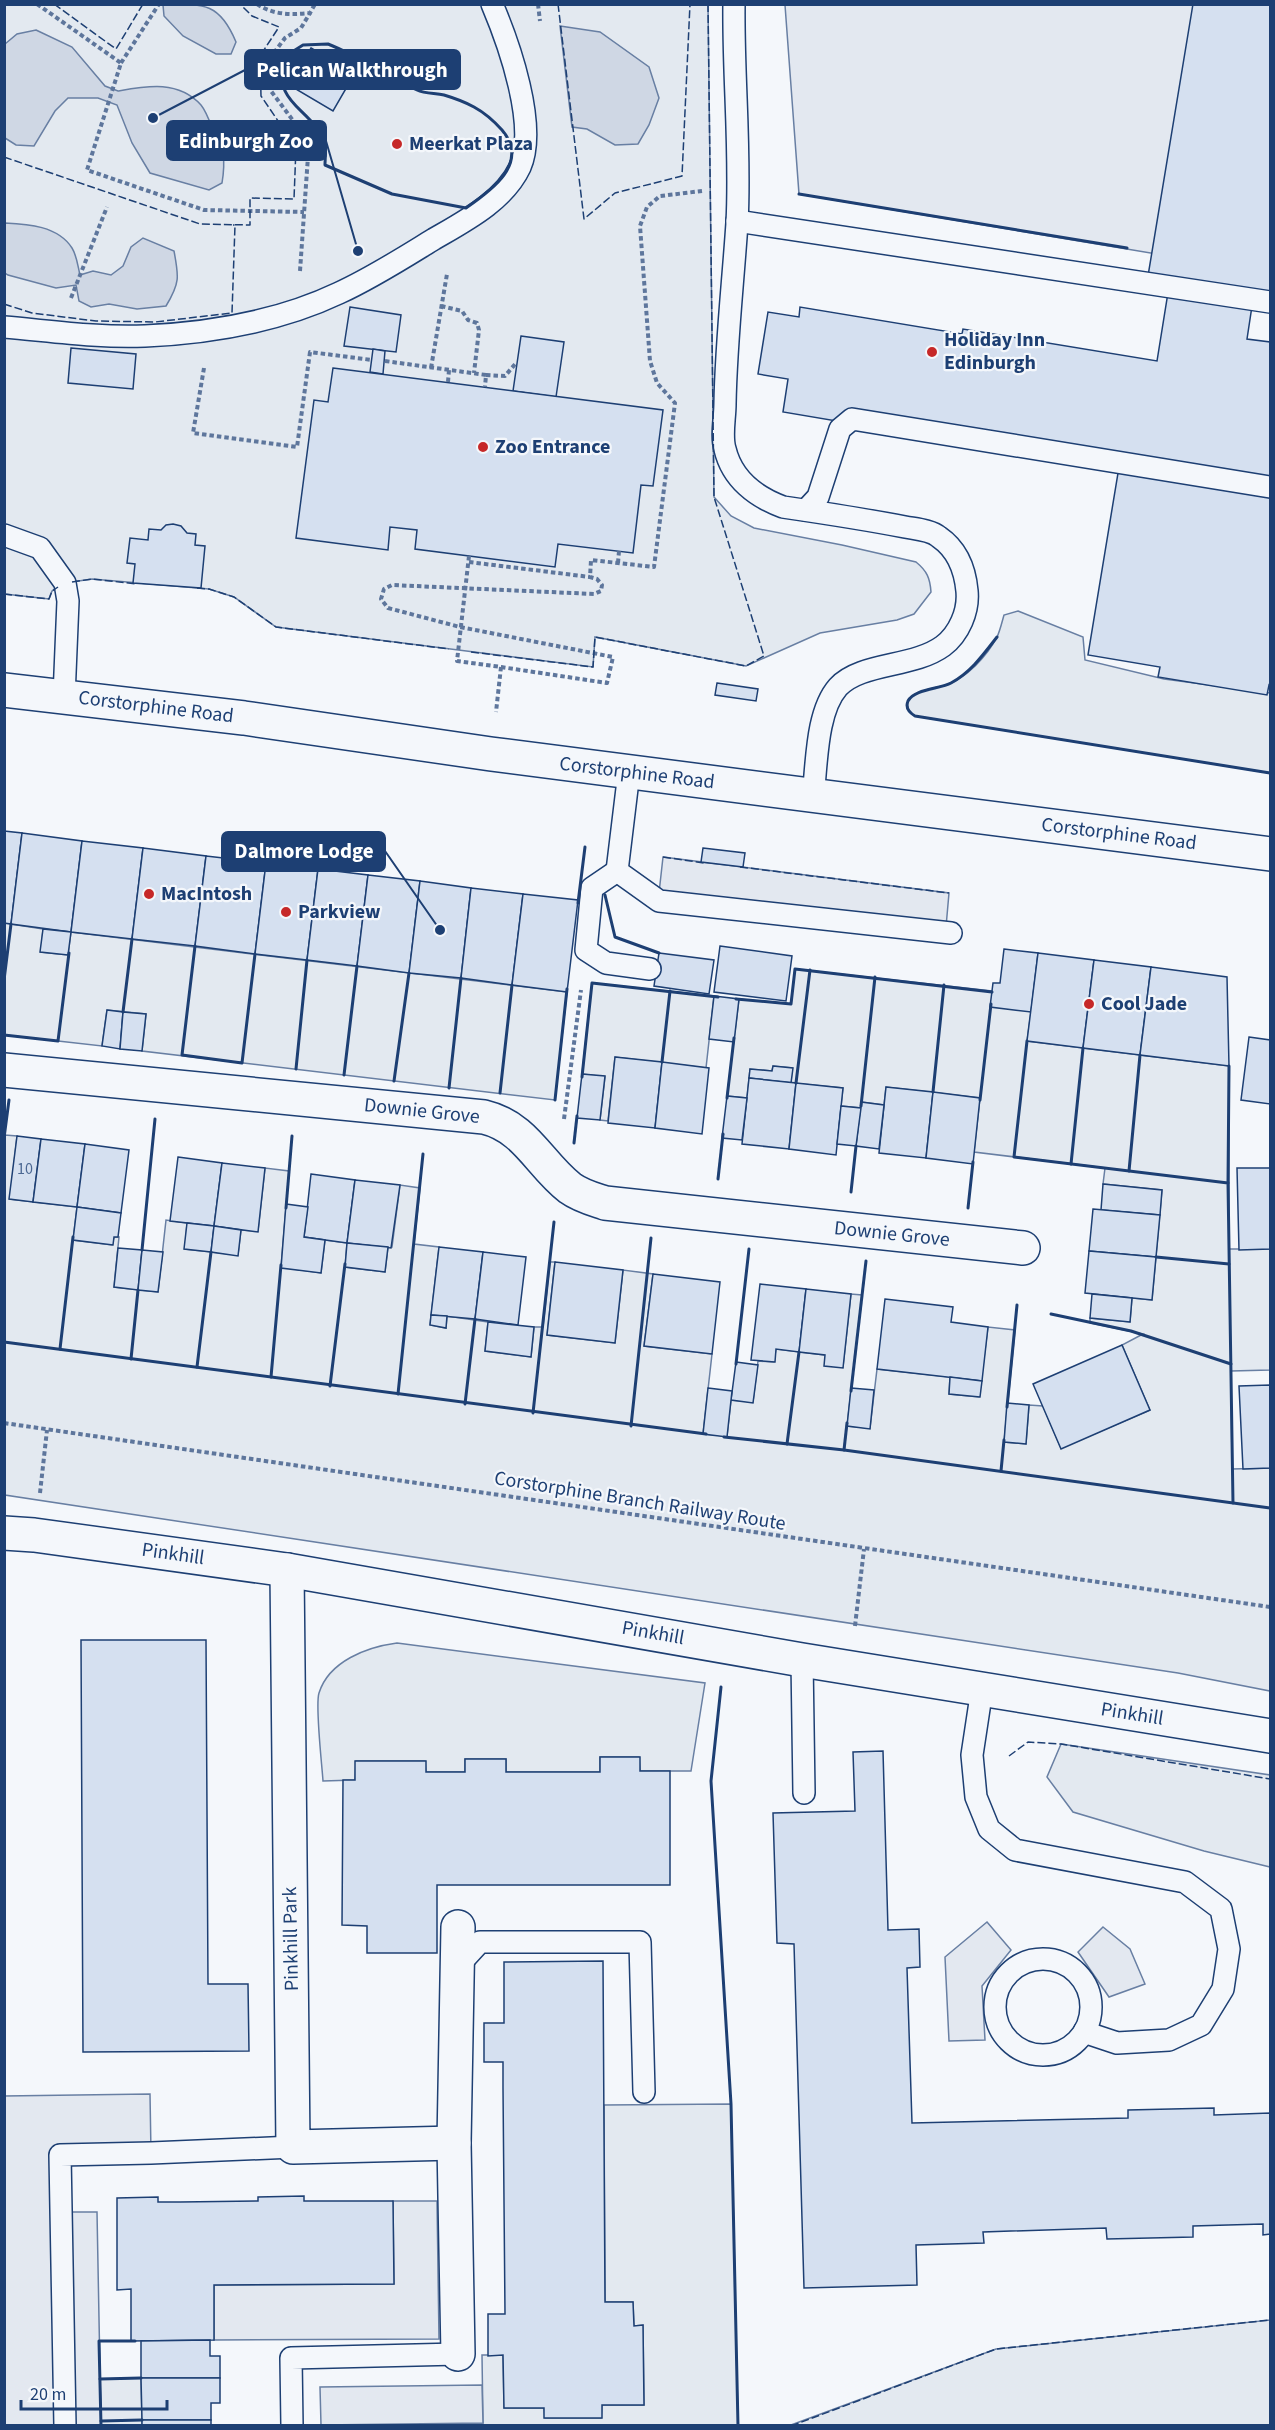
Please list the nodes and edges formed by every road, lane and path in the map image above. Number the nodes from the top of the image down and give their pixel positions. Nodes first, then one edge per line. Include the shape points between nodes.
1 (37, 4) edge
2 (159, 4) edge
3 (257, 4) edge
4 (315, 4) edge
5 (492, 4) edge
6 (734, 4) edge
7 (310, 13) junction
8 (121, 63) junction
9 (738, 188) junction
10 (107, 207) dead end
11 (304, 212) junction
12 (737, 221) junction
13 (76, 285) dead end
14 (1270, 302) edge
15 (297, 308) junction
16 (4, 327) edge
17 (211, 329) junction
18 (372, 360) dead end
19 (385, 361) dead end
20 (516, 363) dead end
21 (431, 368) junction
22 (449, 370) junction
23 (474, 373) junction
24 (486, 375) junction
25 (448, 382) dead end
26 (484, 387) dead end
27 (1270, 487) edge
28 (806, 510) junction
29 (4, 535) edge
30 (619, 551) dead end
31 (469, 556) dead end
32 (468, 562) junction
33 (618, 563) junction
34 (590, 577) junction
35 (465, 590) junction
36 (460, 627) junction
37 (501, 667) junction
38 (4, 690) edge
39 (64, 697) junction
40 (491, 754) junction
41 (629, 772) junction
42 (813, 796) junction
43 (1270, 854) edge
44 (617, 871) junction
45 (951, 933) dead end
46 (586, 950) junction
47 (650, 969) dead end
48 (4, 1070) edge
49 (556, 1174) junction
50 (1023, 1248) dead end
51 (4, 1423) edge
52 (47, 1430) junction
53 (20, 1534) edge
54 (864, 1549) junction
55 (287, 1570) junction
56 (1270, 1607) edge
57 (802, 1660) junction
58 (852, 1668) junction
59 (982, 1689) junction
60 (1270, 1736) edge
61 (804, 1793) dead end
62 (458, 1927) dead end
63 (458, 1965) junction
64 (1084, 2032) junction
65 (644, 2092) dead end
66 (454, 2143) junction
67 (294, 2147) junction
68 (458, 2354) joint
69 (65, 2426) edge
70 (292, 2426) edge

1 - 8 path
2 - 8 path
3 - 7 path via 268,11
4 - 7 path
5 - 15 lane via 508,42 525,111 520,165 508,186 464,220 393,264 337,294
6 - 9 lane
7 - 11 path via 301,28 285,38 270,58 271,91 309,142
8 - 11 path via 87,170 204,210
9 - 12 lane
9 - 33 path via 660,196 647,207 640,226 650,361 657,383 675,403 654,567
10 - 13 path
11 - 15 path
12 - 14 lane
12 - 28 lane via 724,448 738,478 750,490 768,502
15 - 17 lane via 266,319
16 - 17 lane via 143,336
17 - 18 path via 193,433 297,447 310,352
19 - 21 path
20 - 24 path via 506,376
21 - 22 path
21 - 23 path via 441,306 462,311 468,320 477,322
22 - 23 path
22 - 25 path
23 - 24 path
24 - 26 path
27 - 28 lane via 852,419 840,429 818,498
28 - 42 lane via 938,535 954,550 966,573 968,601 960,626 943,647 927,656 857,674 839,686 828,701 822,720
29 - 39 lane via 40,548 64,583 68,601
30 - 33 path
31 - 32 path
32 - 34 path
32 - 35 path
33 - 34 path via 591,560
34 - 35 path via 602,585 601,591 594,594
35 - 36 path
35 - 36 path via 392,585 384,589 381,599 388,608
36 - 37 path via 457,661
36 - 37 path via 613,657 607,682
37 - 40 path
38 - 39 street, Corstorphine Road
39 - 40 street, Corstorphine Road via 244,718
40 - 41 street, Corstorphine Road
41 - 42 street, Corstorphine Road
41 - 44 lane
42 - 43 street, Corstorphine Road
44 - 45 lane via 659,901
44 - 46 lane via 592,888
46 - 47 lane via 606,963
46 - 49 path
48 - 49 street, Downie Grove via 484,1117 514,1129
49 - 50 street, Downie Grove via 570,1188 605,1203
51 - 52 path, Corstorphine Branch Railway Route
52 - 53 path
52 - 54 path, Corstorphine Branch Railway Route
53 - 55 street, Pinkhill
54 - 56 path, Corstorphine Branch Railway Route
54 - 58 path
55 - 57 street, Pinkhill
55 - 67 street, Pinkhill Park
57 - 58 street, Pinkhill
57 - 61 lane
58 - 59 street, Pinkhill
59 - 60 street, Pinkhill
59 - 64 lane via 972,1755 976,1797 989,1829 1015,1850 1185,1882 1221,1909 1230,1948 1223,1989 1201,2025 1169,2040 1117,2043
62 - 63 street
63 - 65 lane via 480,1942 640,1942
63 - 66 street
64 - 64 lane via 1071,2046 1054,2054 1035,2055 1018,2048 1004,2036 996,2018 995,2000 1002,1982 1015,1968 1032,1960 1068,1966 1082,1979 1090,1996 1091,2015
66 - 67 street
66 - 68 street
67 - 69 lane via 60,2155
68 - 70 lane via 291,2358

